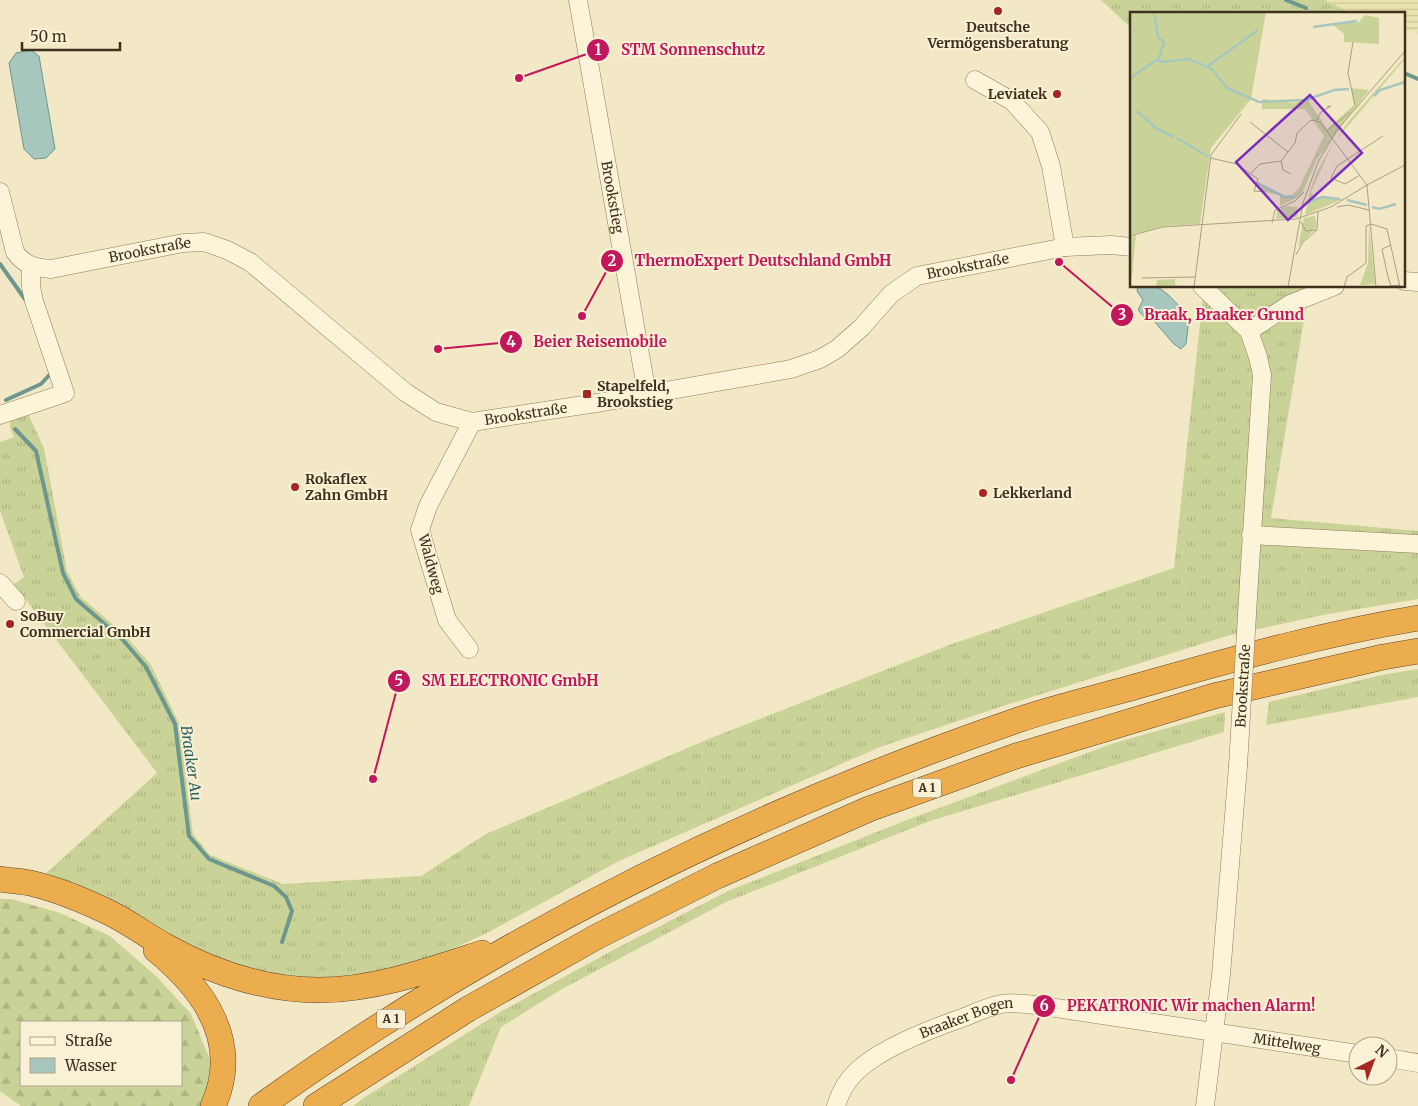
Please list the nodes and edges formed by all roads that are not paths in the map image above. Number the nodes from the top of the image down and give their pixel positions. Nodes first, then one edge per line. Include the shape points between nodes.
1 (578, 0) edge
2 (975, 80) dead end
3 (0, 192) edge
4 (1065, 247) junction
5 (1130, 247) edge
6 (31, 266) junction
7 (1204, 288) edge
8 (1330, 288) edge
9 (1249, 331) junction
10 (647, 394) junction
11 (0, 415) edge
12 (472, 422) junction
13 (1251, 536) junction
14 (1418, 544) edge
15 (0, 583) edge
16 (16, 601) dead end
17 (1418, 618) edge
18 (469, 650) dead end
19 (1418, 651) edge
20 (0, 879) edge
21 (109, 913) junction
22 (524, 939) junction
23 (1215, 1032) junction
24 (1348, 1052) edge
25 (1398, 1060) edge
26 (1418, 1063) edge
27 (212, 1106) edge
28 (261, 1106) edge
29 (316, 1106) edge
30 (836, 1106) edge
31 (1205, 1106) edge

1 - 10 street, Brookstieg
2 - 4 street via 1012,101 1040,132 1052,166
3 - 6 street via 15,252 20,260
4 - 5 street, Brookstraße
4 - 10 street, Brookstraße via 917,276 890,294 861,328 837,349 807,364
6 - 11 street via 34,301 65,393
6 - 12 street, Brookstraße via 51,269 183,243 204,242 227,250 250,262 405,392 436,412
7 - 9 street, Brookstraße
8 - 9 street via 1290,304
9 - 13 street, Brookstraße via 1262,375
10 - 12 street, Brookstraße
12 - 18 street, Waldweg via 428,506 420,530 447,620
13 - 14 street
13 - 23 street, Brookstraße, bridge via 1228,907
15 - 16 street
17 - 22 highway, A 1 via 1208,666 1020,720 857,780 701,848
19 - 29 highway, A 1 via 1214,696 1016,756 869,809 717,876 598,936 468,1009
20 - 21 highway via 34,884
21 - 22 highway via 168,948 209,967 251,983 283,988 357,987 435,968
21 - 27 highway via 172,963 212,1015 224,1058 222,1077
22 - 28 highway, A 1 via 410,1007
23 - 24 street, Mittelweg
23 - 30 street, Braaker Bogen via 1036,1005 1002,1004 937,1027 875,1058 848,1082
23 - 31 street, Brookstraße
25 - 26 street

